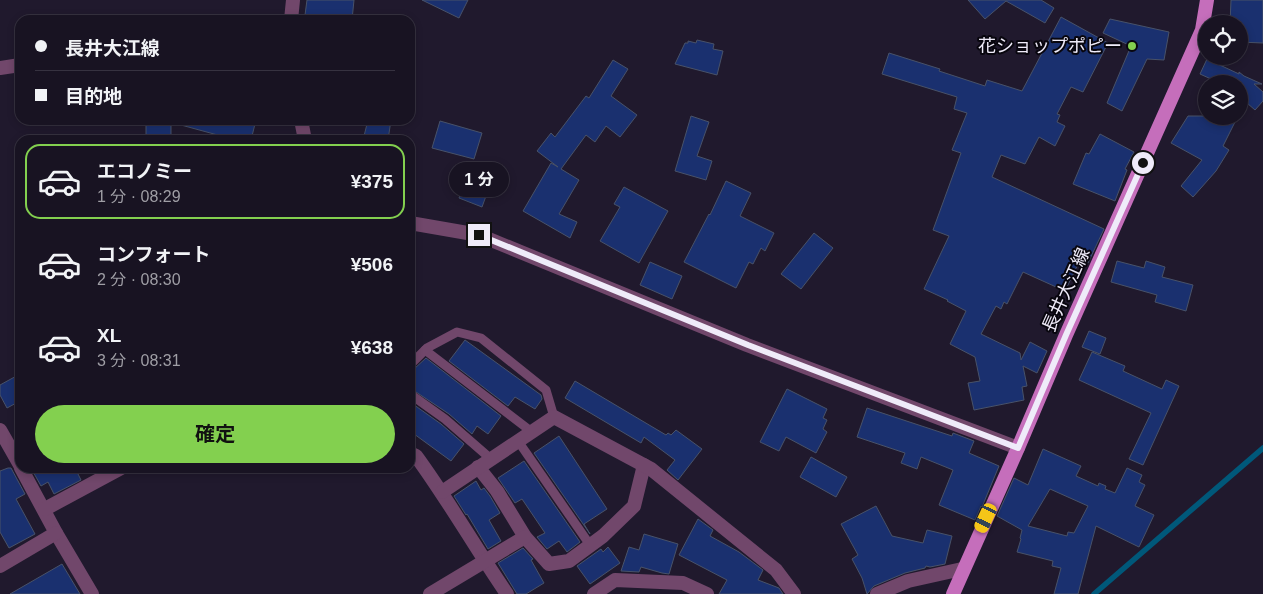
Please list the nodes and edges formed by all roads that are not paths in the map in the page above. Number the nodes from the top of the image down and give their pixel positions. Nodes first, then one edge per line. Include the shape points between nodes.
1 (293, 0) edge
2 (1207, 0) edge
3 (292, 15) edge
4 (15, 66) edge
5 (0, 68) edge
6 (415, 224) edge
7 (425, 350) junction
8 (415, 360) edge
9 (415, 398) edge
10 (554, 417) junction
11 (0, 430) edge
12 (532, 432) junction
13 (518, 441) junction
14 (1018, 448) junction
15 (15, 456) edge
16 (415, 456) edge
17 (491, 459) junction
18 (644, 465) junction
19 (478, 467) junction
20 (25, 473) edge
21 (112, 473) edge
22 (442, 492) junction
23 (45, 510) junction
24 (56, 533) junction
25 (525, 537) junction
26 (590, 545) junction
27 (484, 561) junction
28 (0, 566) edge
29 (962, 570) junction
30 (92, 594) edge
31 (430, 594) edge
32 (507, 594) edge
33 (594, 594) edge
34 (707, 594) edge
35 (794, 594) edge
36 (877, 594) edge
37 (952, 594) edge

1 - 3 street
2 - 14 main road, 長井大江線 via 1202,30
4 - 5 street
6 - 14 street via 479,235 748,345
7 - 8 lane
7 - 10 lane via 457,332 481,338 546,390
7 - 12 lane
9 - 17 lane
10 - 12 street
10 - 18 street
11 - 15 street
12 - 13 street
13 - 17 street
13 - 26 lane
14 - 29 main road, 長井大江線
16 - 22 street
17 - 19 street
18 - 26 street via 634,506
18 - 35 street via 776,570
19 - 22 street
19 - 25 street via 497,490
20 - 23 street
21 - 23 street
22 - 27 street
23 - 24 street
24 - 28 street
24 - 30 street
25 - 26 street via 549,564 569,561
25 - 27 street
27 - 31 street
27 - 32 street
29 - 36 street via 908,581
29 - 37 main road, 長井大江線
33 - 34 street via 615,580 683,583

